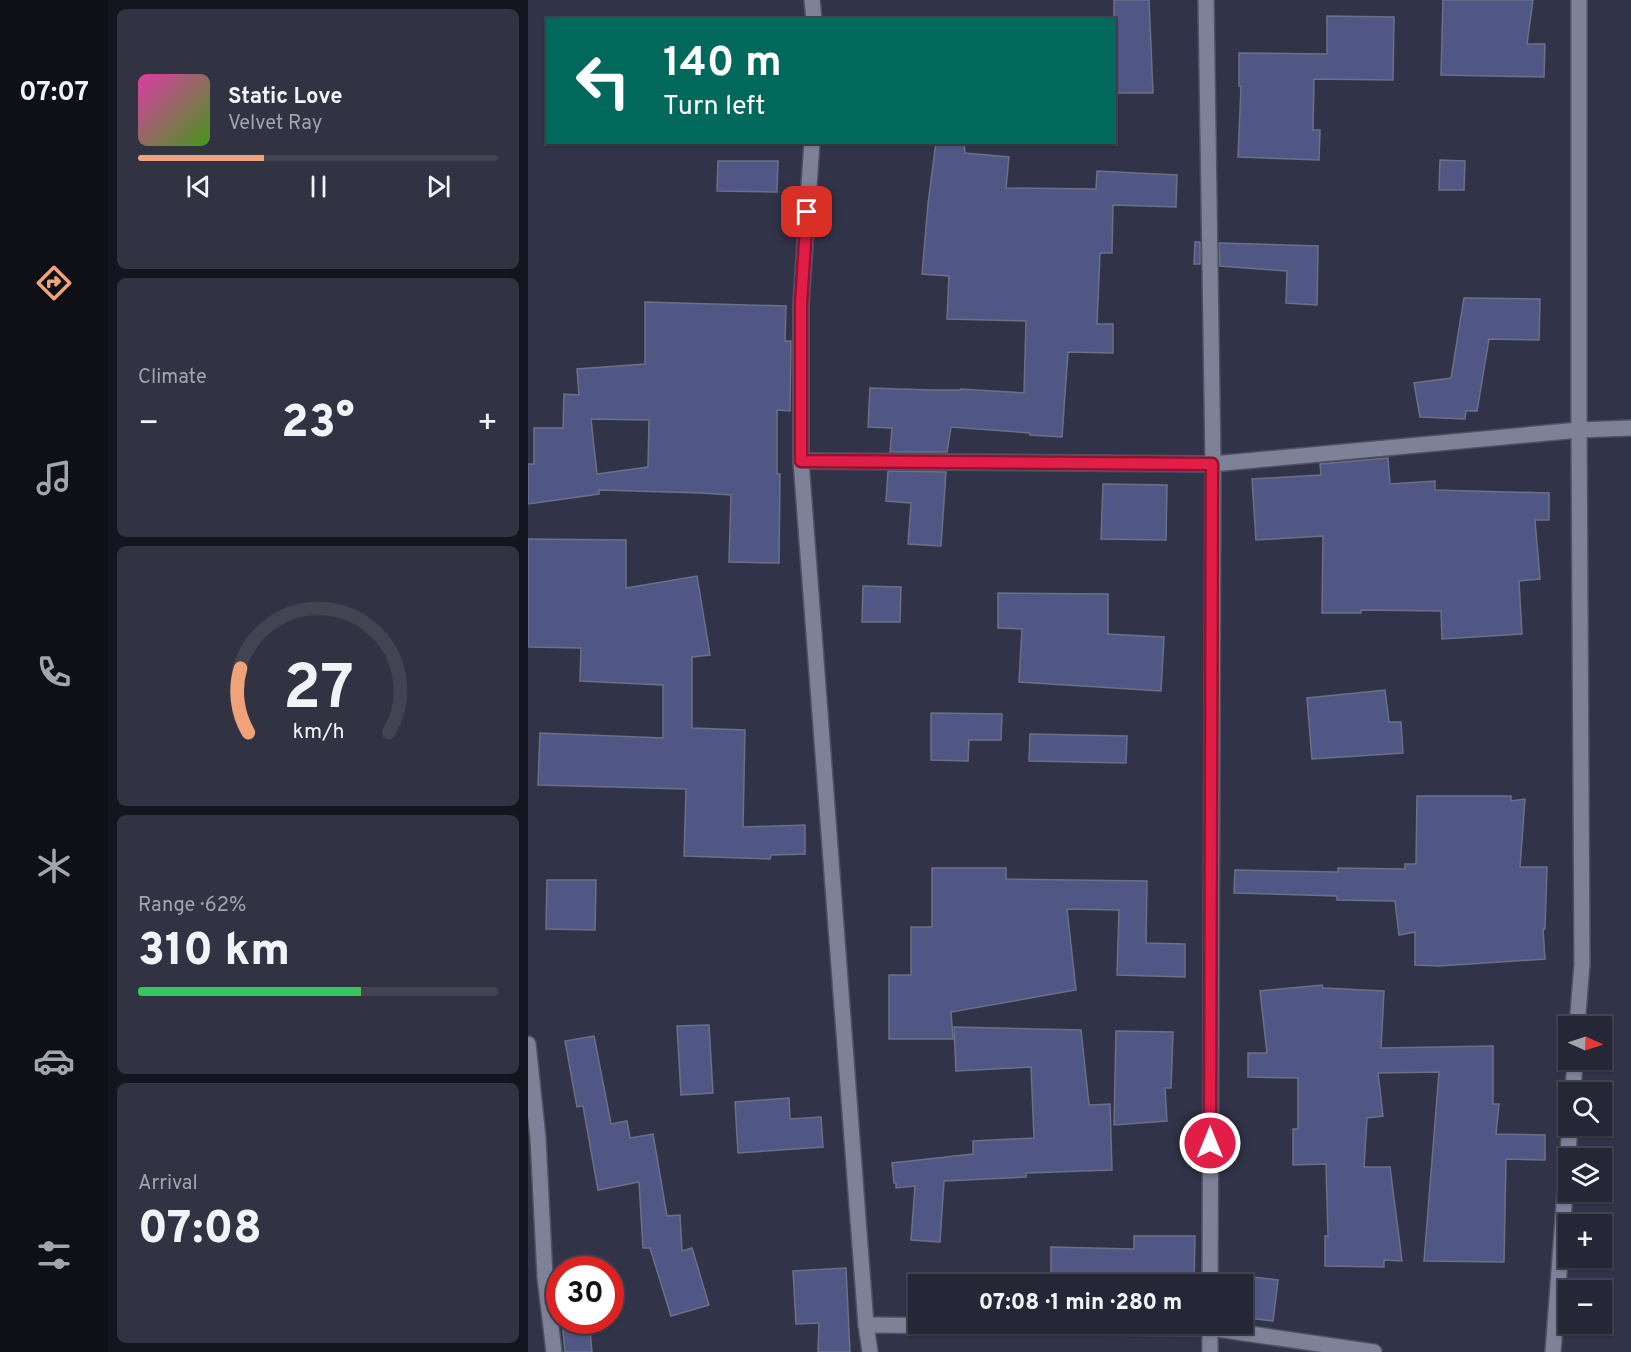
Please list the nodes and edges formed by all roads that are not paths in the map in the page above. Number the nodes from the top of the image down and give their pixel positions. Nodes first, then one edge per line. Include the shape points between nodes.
1 (812, 0) edge
2 (1206, 0) edge
3 (1579, 0) edge
4 (814, 18) edge
5 (812, 144) edge
6 (1631, 428) edge
7 (1579, 430) junction
8 (801, 461) junction
9 (1212, 464) junction
10 (1578, 1016) edge
11 (528, 1044) edge
12 (1569, 1136) edge
13 (1210, 1274) edge
14 (866, 1325) junction
15 (908, 1325) edge
16 (1253, 1333) edge
17 (1210, 1334) edge
18 (554, 1352) edge
19 (870, 1352) edge
20 (1210, 1352) edge
21 (1374, 1352) edge
22 (1553, 1352) edge

1 - 4 street
2 - 9 street
3 - 7 street
5 - 8 street via 801,303
6 - 7 street
7 - 9 street
7 - 10 street via 1582,964
8 - 9 street
8 - 14 street
9 - 13 street
11 - 18 street via 538,1138 544,1277
12 - 22 street
14 - 15 street
14 - 19 street
16 - 21 street
17 - 20 street

